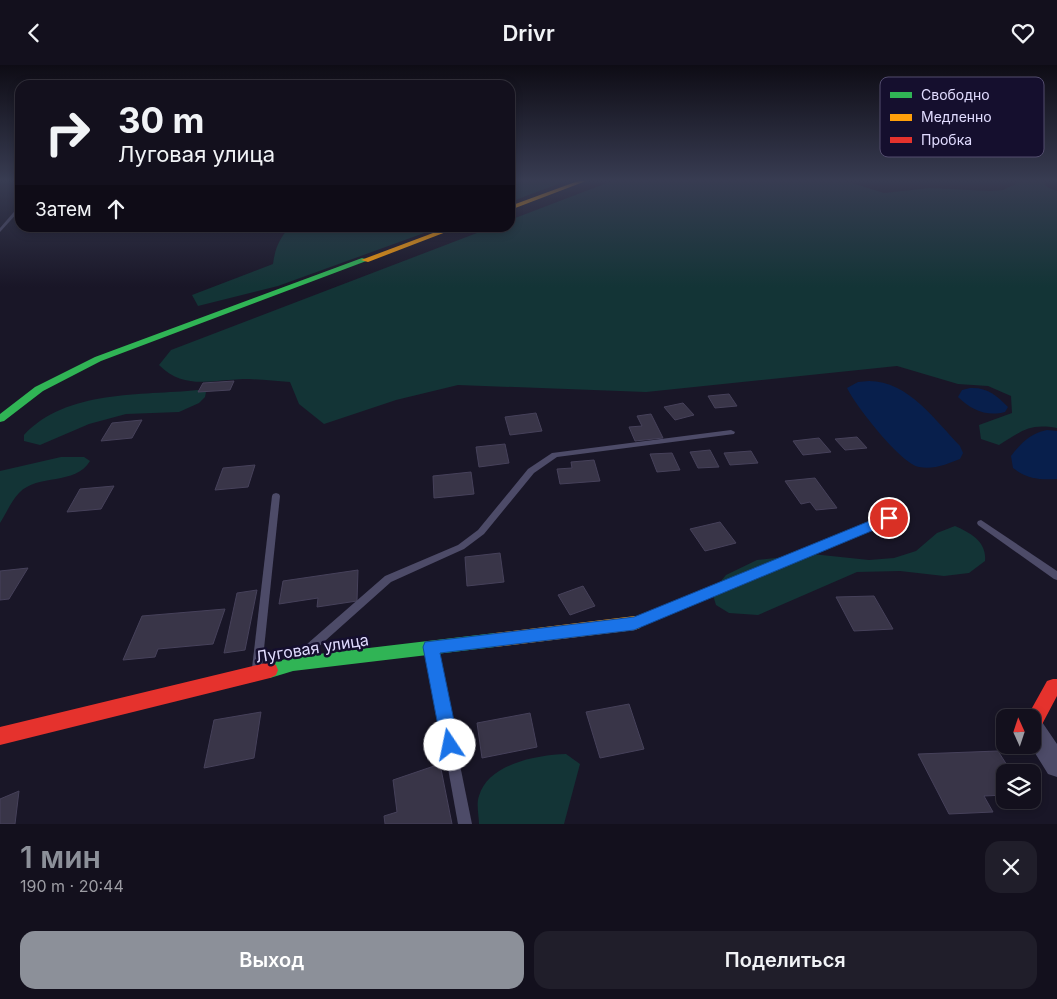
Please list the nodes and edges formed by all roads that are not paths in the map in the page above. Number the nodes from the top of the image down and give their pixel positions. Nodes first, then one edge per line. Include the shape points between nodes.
1 (12, 216) edge
2 (0, 231) edge
3 (442, 232) edge
4 (0, 419) edge
5 (731, 432) dead end
6 (276, 496) dead end
7 (889, 518) dead end
8 (981, 523) dead end
9 (1057, 576) edge
10 (634, 623) joint
11 (431, 647) junction
12 (293, 664) junction
13 (256, 672) junction
14 (1057, 687) edge
15 (1041, 710) edge
16 (0, 736) edge
17 (1041, 740) edge
18 (1057, 765) edge
19 (465, 824) edge

1 - 2 lane
3 - 4 street via 113,353 44,387
5 - 12 lane via 555,455 531,471 481,533 461,547 388,579
6 - 13 lane
7 - 10 lane
8 - 9 lane
10 - 11 street, Луговая улица
11 - 12 street, Луговая улица
11 - 19 lane
12 - 13 street, Луговая улица
13 - 16 street, Луговая улица
14 - 15 street
17 - 18 street

